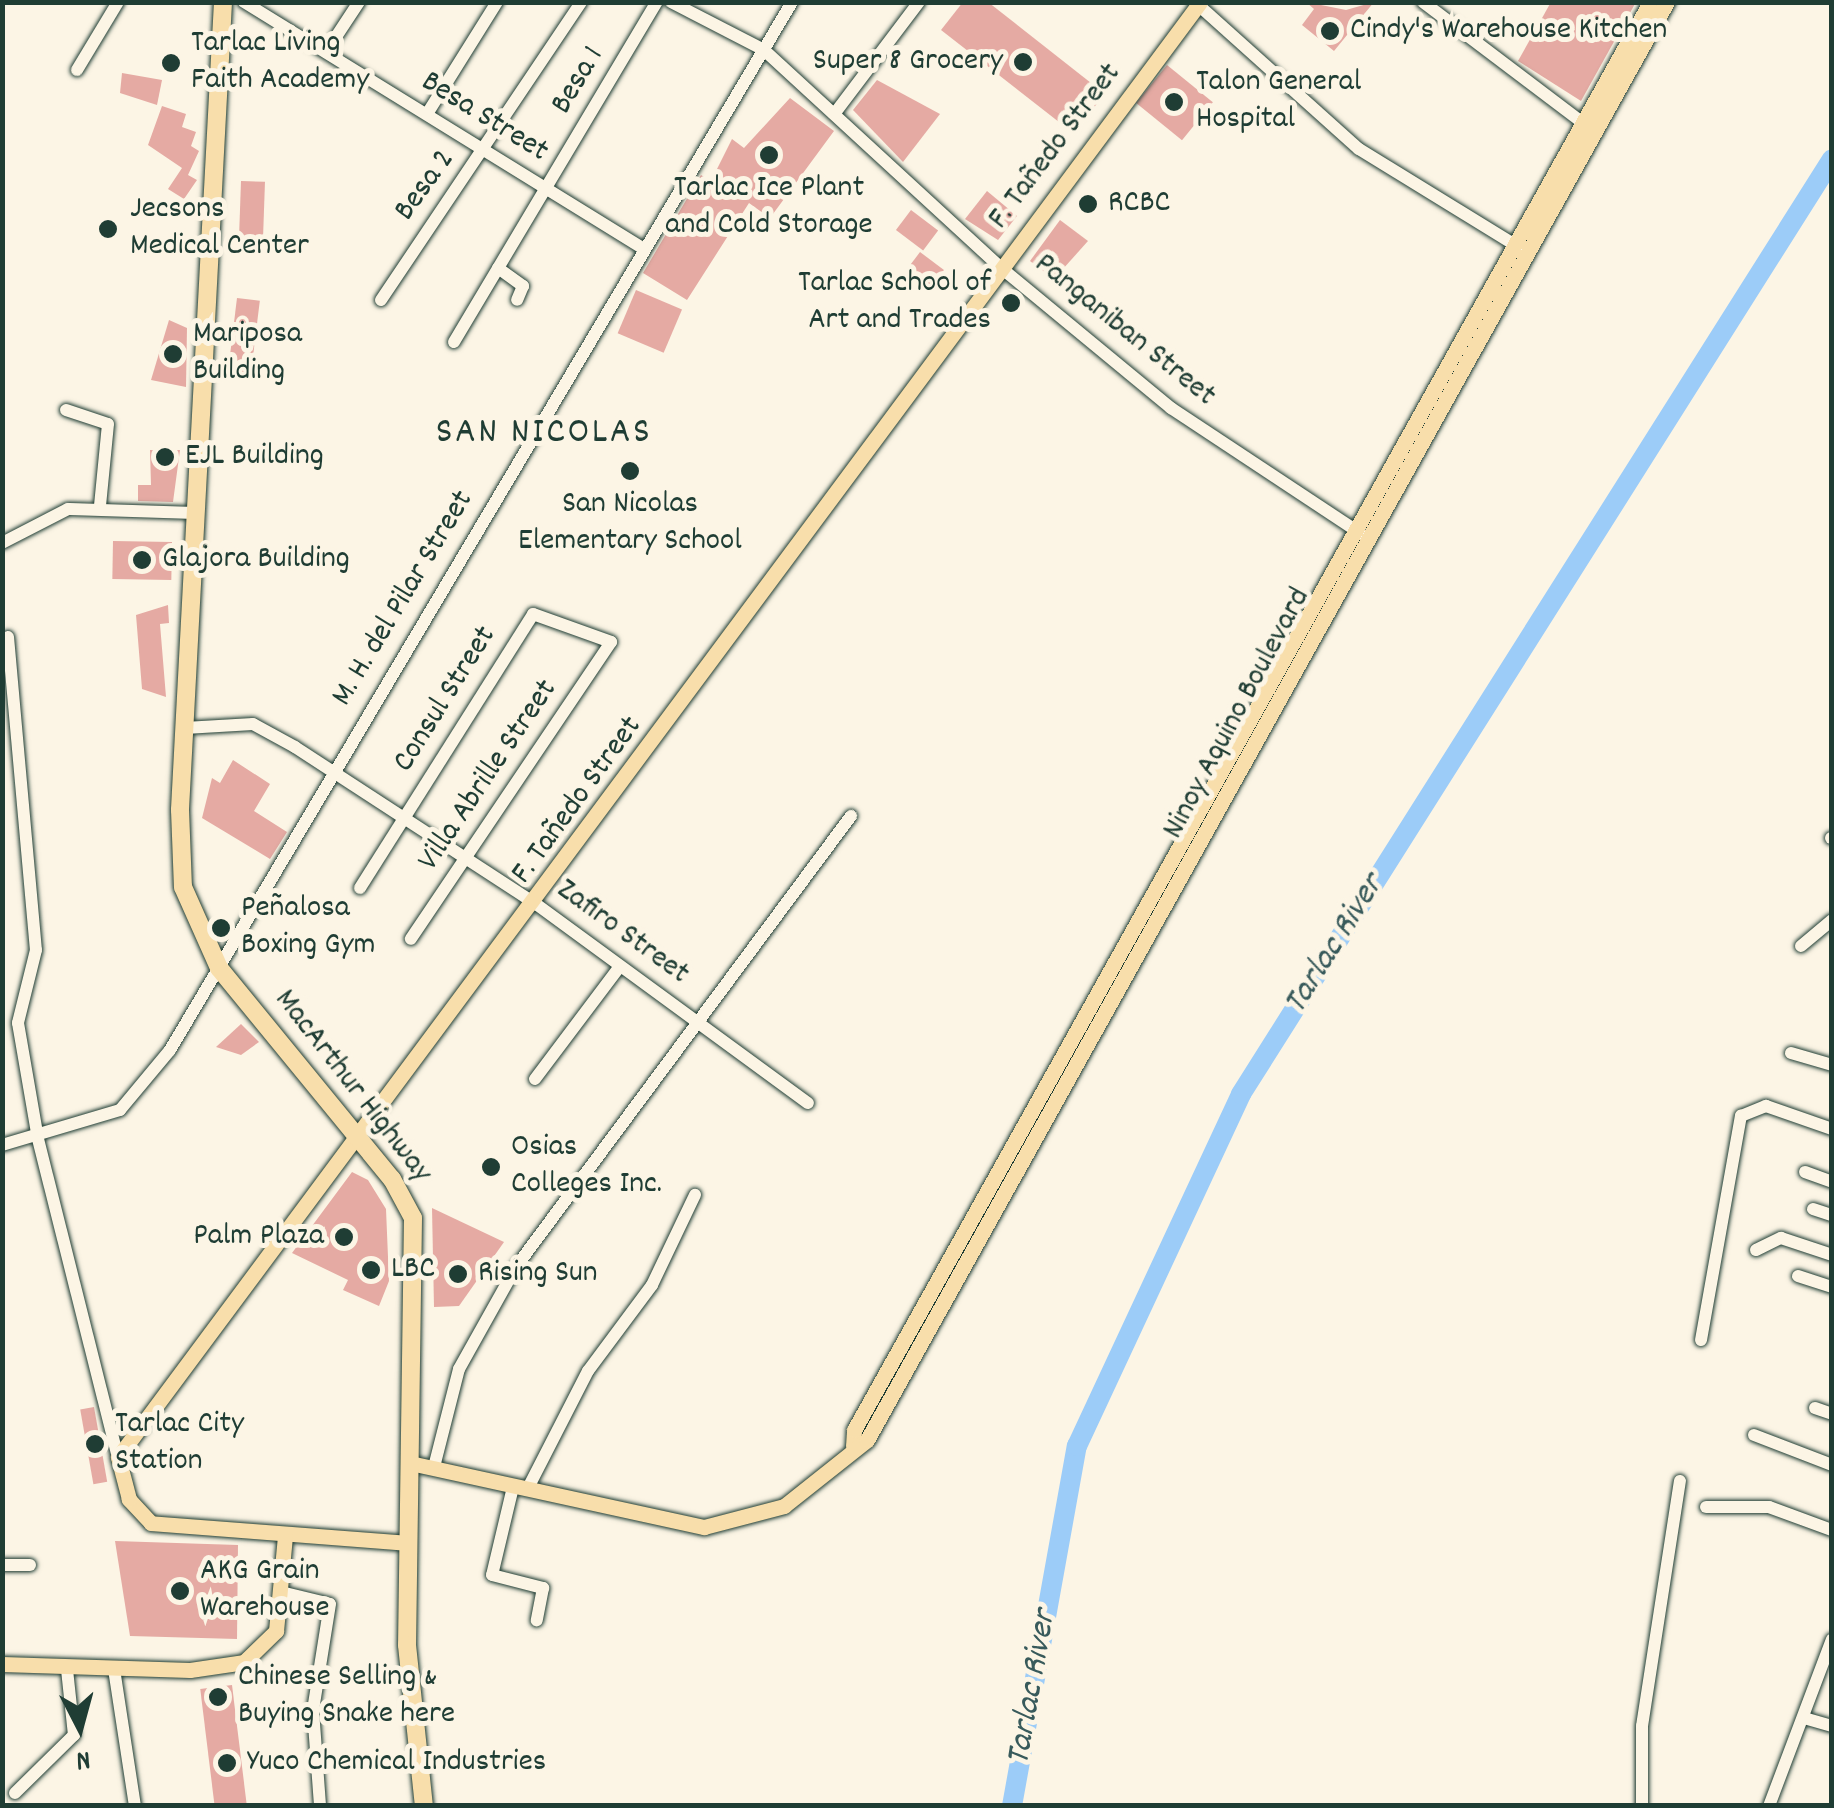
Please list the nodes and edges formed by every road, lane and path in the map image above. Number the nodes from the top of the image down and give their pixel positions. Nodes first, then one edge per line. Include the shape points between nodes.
1 (118, 2) edge
2 (224, 2) edge
3 (244, 2) edge
4 (358, 2) edge
5 (497, 2) edge
6 (581, 2) edge
7 (658, 2) edge
8 (671, 2) edge
9 (792, 2) edge
10 (920, 2) edge
11 (1423, 2) edge
12 (1650, 2) edge
13 (1667, 2) edge
14 (1198, 3) edge
15 (764, 50) junction
16 (326, 52) junction
17 (76, 70) dead end
18 (835, 112) junction
19 (427, 114) junction
20 (1589, 128) junction
21 (484, 152) junction
22 (547, 189) junction
23 (643, 248) junction
24 (1521, 248) junction
25 (1000, 267) junction
26 (498, 268) junction
27 (381, 300) dead end
28 (518, 300) dead end
29 (454, 342) dead end
30 (66, 410) dead end
31 (100, 505) junction
32 (197, 513) junction
33 (1364, 535) junction
34 (2, 543) edge
35 (8, 637) dead end
36 (612, 643) joint
37 (10, 702) edge
38 (185, 728) junction
39 (10, 753) edge
40 (334, 771) junction
41 (407, 814) junction
42 (852, 816) dead end
43 (468, 856) junction
44 (360, 888) dead end
45 (536, 904) junction
46 (1832, 920) edge
47 (411, 939) dead end
48 (1801, 946) dead end
49 (620, 966) junction
50 (219, 968) junction
51 (696, 1022) junction
52 (1791, 1052) dead end
53 (1832, 1065) edge
54 (535, 1079) dead end
55 (808, 1103) dead end
56 (1832, 1130) edge
57 (356, 1137) junction
58 (38, 1139) junction
59 (2, 1145) edge
60 (1805, 1172) dead end
61 (1832, 1182) edge
62 (695, 1195) dead end
63 (1814, 1209) dead end
64 (1832, 1215) edge
65 (1756, 1250) dead end
66 (1832, 1255) edge
67 (1798, 1276) dead end
68 (1832, 1287) edge
69 (1701, 1340) dead end
70 (1815, 1408) dead end
71 (1832, 1414) edge
72 (1754, 1435) dead end
73 (118, 1457) junction
74 (410, 1463) junction
75 (1832, 1465) edge
76 (434, 1467) junction
77 (1680, 1482) dead end
78 (520, 1489) junction
79 (1706, 1508) dead end
80 (1832, 1530) edge
81 (285, 1535) junction
82 (409, 1543) junction
83 (2, 1565) edge
84 (30, 1565) dead end
85 (281, 1592) junction
86 (538, 1620) dead end
87 (1832, 1640) edge
88 (2, 1664) edge
89 (68, 1669) junction
90 (114, 1669) junction
91 (1804, 1718) junction
92 (1832, 1726) edge
93 (15, 1793) dead end
94 (135, 1806) edge
95 (320, 1806) edge
96 (424, 1806) edge
97 (1642, 1806) edge
98 (1768, 1806) edge

1 - 17 street
2 - 32 highway, MacArthur Highway
3 - 16 street, Besa Street
4 - 16 street
5 - 19 street
6 - 21 street, Besa 2
7 - 22 street, Besa 1
8 - 15 street, Panganiban Street
9 - 15 street, M. H. del Pilar Street
10 - 18 street
11 - 20 street
12 - 20 main road, Ninoy Aquino Boulevard
13 - 20 main road, Ninoy Aquino Boulevard
14 - 24 street via 1376,162
14 - 25 main road, F. Tañedo Street
15 - 18 street, Panganiban Street
15 - 23 street, M. H. del Pilar Street
16 - 19 street, Besa Street
18 - 25 street, Panganiban Street
19 - 21 street, Besa Street
20 - 24 main road, Ninoy Aquino Boulevard
21 - 22 street, Besa Street
21 - 27 street, Besa 2
22 - 23 street, Besa Street
22 - 26 street, Besa 1
23 - 40 street, M. H. del Pilar Street
24 - 33 main road, Ninoy Aquino Boulevard
25 - 33 street, Panganiban Street via 1171,408
25 - 45 main road, F. Tañedo Street
26 - 28 street via 524,286
26 - 29 street, Besa 1
30 - 31 street via 108,424
31 - 32 street
31 - 34 street via 68,509
32 - 38 highway, MacArthur Highway
33 - 78 main road, Ninoy Aquino Boulevard via 873,1432 784,1506 704,1527
35 - 37 street
36 - 41 street, Consul Street via 533,614
36 - 43 street, Villa Abrille Street
37 - 39 street
38 - 40 street, Zafiro Street via 253,724
38 - 50 highway, MacArthur Highway via 183,887
39 - 58 street via 36,950 18,1015
40 - 41 street, Zafiro Street
40 - 50 street, M. H. del Pilar Street
41 - 43 street, Zafiro Street
41 - 44 street, Consul Street
42 - 51 street
43 - 45 street, Zafiro Street
43 - 47 street, Villa Abrille Street
45 - 49 street, Zafiro Street
45 - 57 main road, F. Tañedo Street
46 - 48 street
49 - 51 street, Zafiro Street
49 - 54 street
50 - 57 highway, MacArthur Highway
50 - 58 street, M. H. del Pilar Street via 127,1104
51 - 55 street, Zafiro Street
51 - 76 street via 516,1267 472,1340
52 - 53 street
56 - 69 street via 1766,1106 1741,1116
57 - 73 main road, F. Tañedo Street
57 - 74 highway, MacArthur Highway via 414,1224
58 - 59 street, M. H. del Pilar Street
58 - 73 street
60 - 61 street
62 - 78 street via 652,1284 588,1371
63 - 64 street
65 - 66 street via 1781,1238
67 - 68 street
70 - 71 street
72 - 75 street
73 - 81 main road via 127,1495 146,1520
74 - 76 main road, Ninoy Aquino Boulevard
74 - 82 highway, MacArthur Highway
76 - 78 main road, Ninoy Aquino Boulevard
77 - 97 street via 1642,1726
78 - 86 street via 492,1575 543,1588
79 - 80 street via 1769,1507
81 - 82 main road
81 - 85 main road
82 - 96 highway, MacArthur Highway via 410,1700
83 - 84 street
85 - 90 main road via 272,1640 244,1662
85 - 95 street via 330,1604 313,1710
87 - 91 street
88 - 89 main road
89 - 90 main road
89 - 93 street via 74,1735
90 - 94 street
91 - 92 street
91 - 98 street

